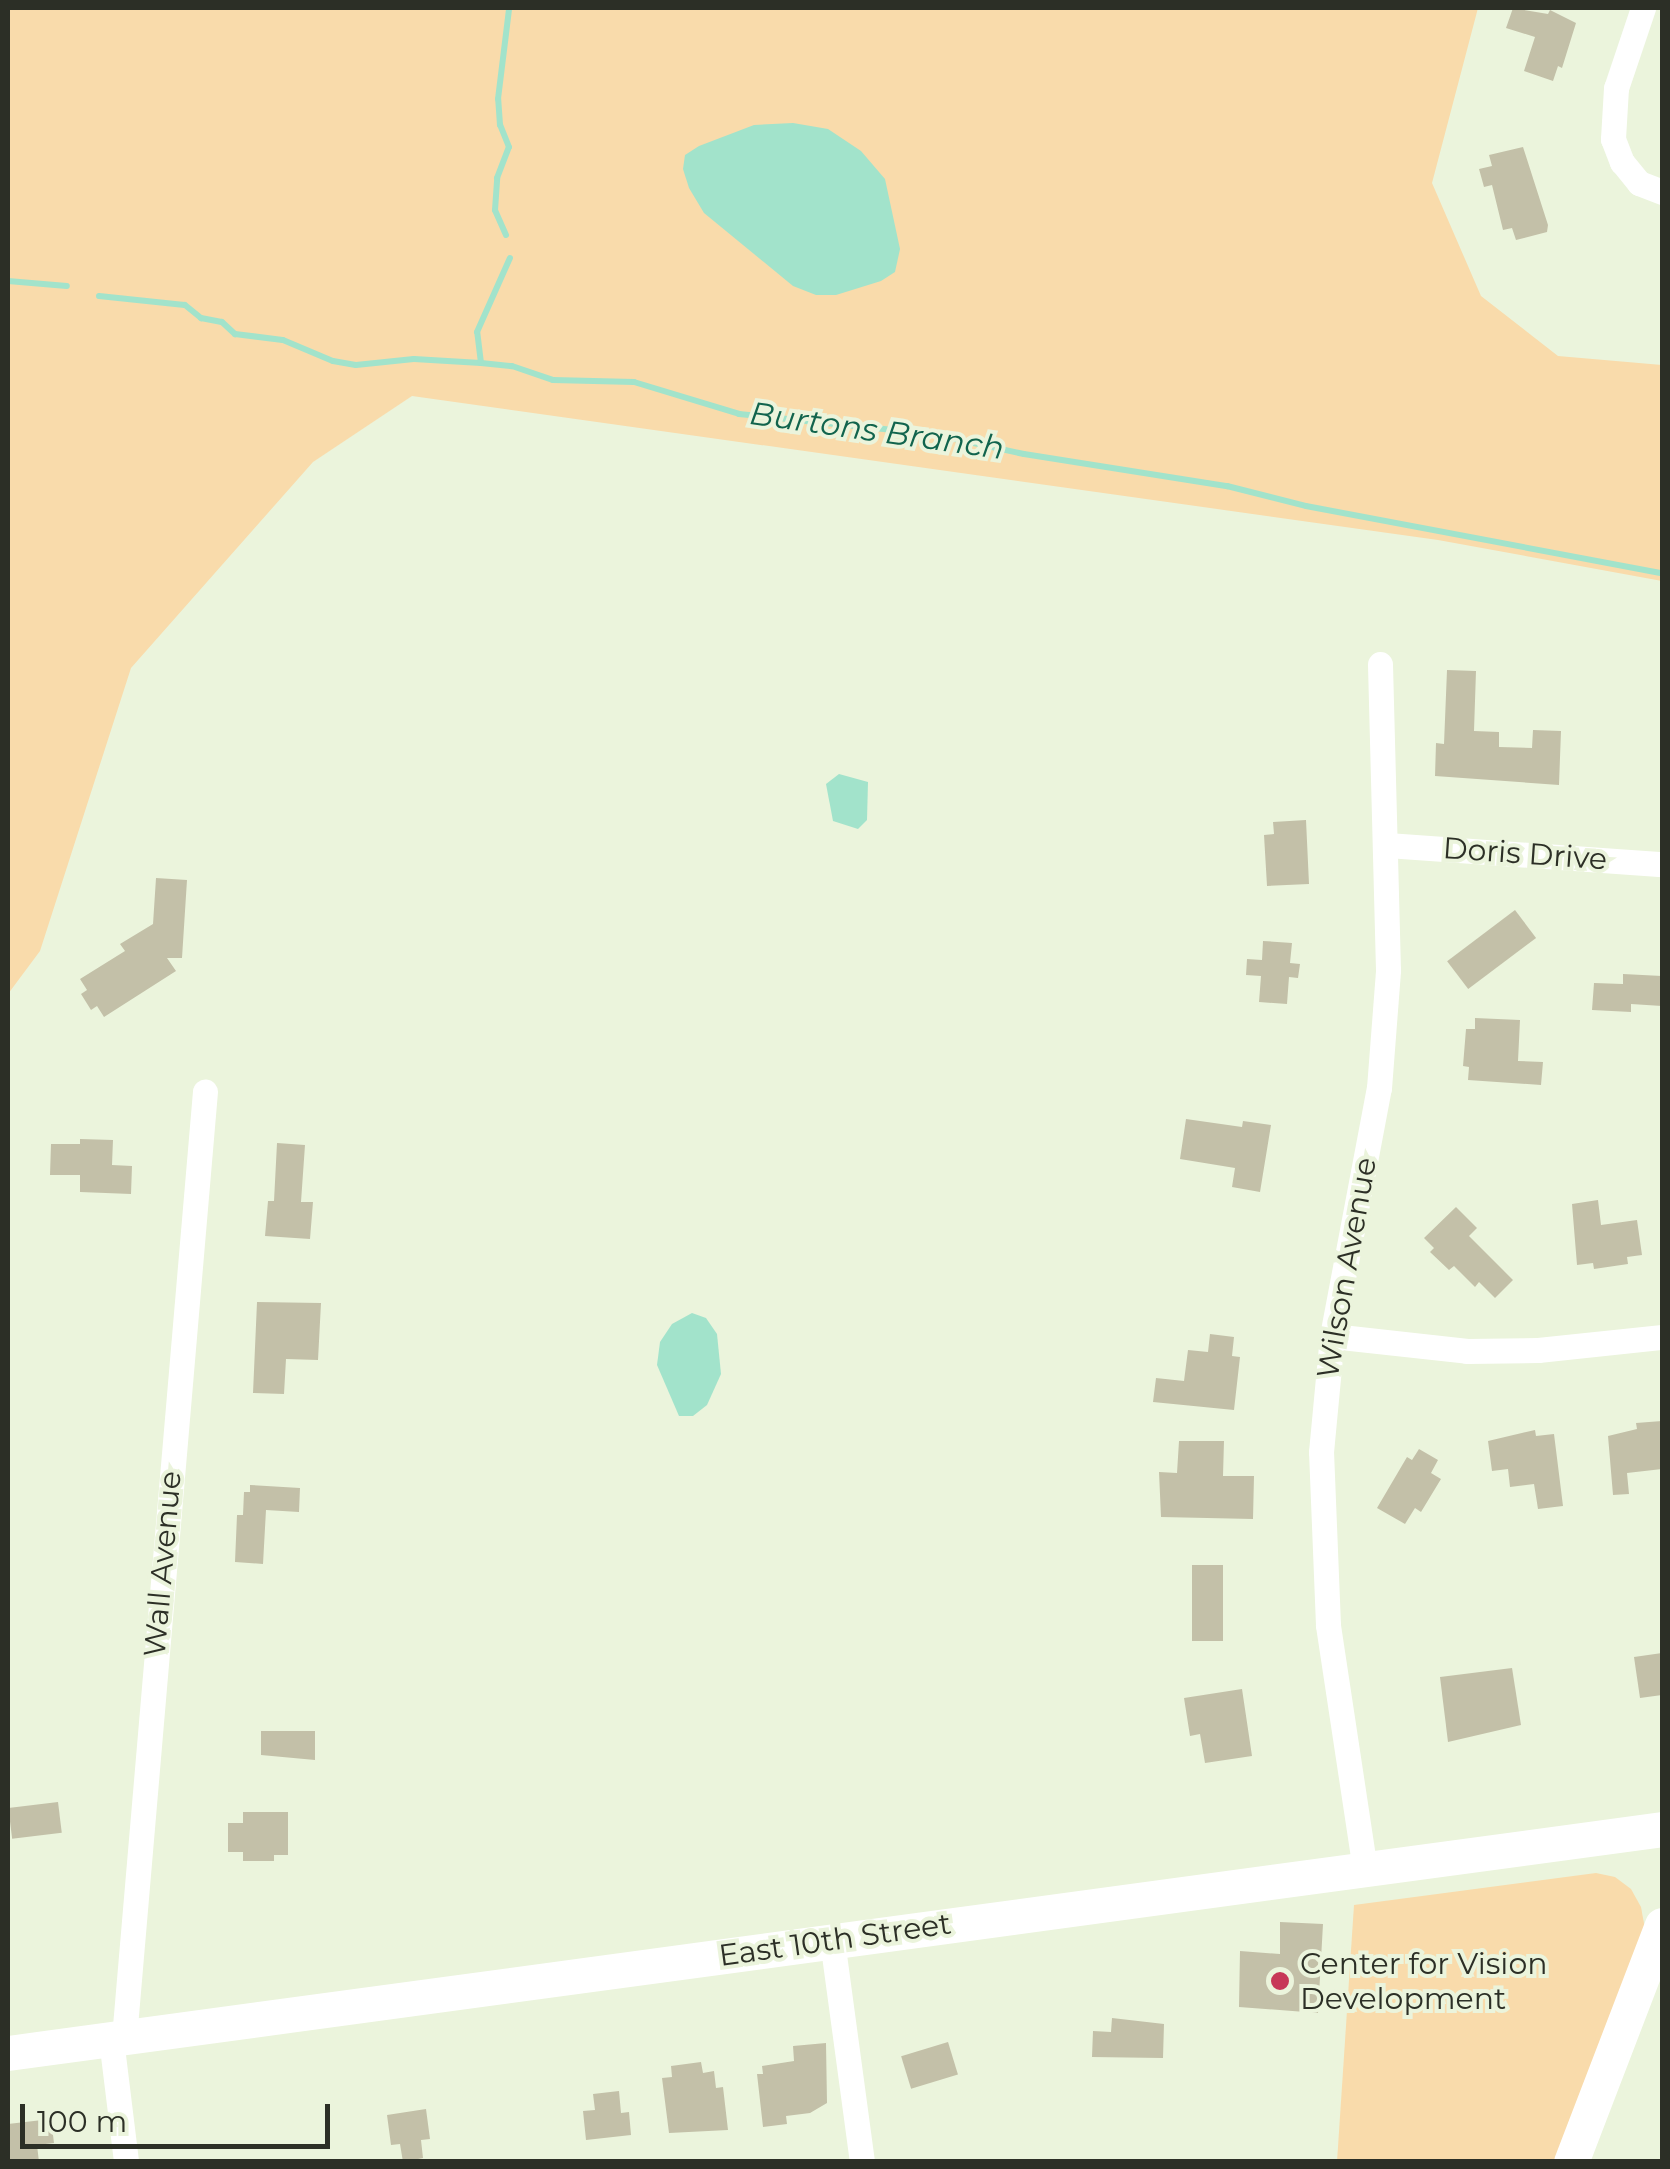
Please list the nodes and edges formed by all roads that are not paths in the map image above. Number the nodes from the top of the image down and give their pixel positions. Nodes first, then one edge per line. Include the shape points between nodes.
1 (1643, 8) edge
2 (1662, 192) edge
3 (1380, 664) dead end
4 (1387, 844) junction
5 (1662, 864) edge
6 (205, 1091) dead end
7 (1332, 1336) junction
8 (1662, 1337) edge
9 (1662, 1829) edge
10 (1365, 1870) junction
11 (1662, 1924) edge
12 (832, 1940) junction
13 (117, 2039) junction
14 (8, 2053) edge
15 (126, 2162) edge
16 (862, 2162) edge
17 (1571, 2162) edge

1 - 2 street via 1616,88 1612,139 1639,182
3 - 4 street, Wilson Avenue
4 - 5 street, Doris Drive
4 - 7 street, Wilson Avenue via 1388,970 1378,1088
6 - 13 street, Wall Avenue
7 - 8 street via 1467,1351
7 - 10 street, Wilson Avenue via 1321,1452 1322,1536 1328,1624
9 - 10 main road, East 10th Street
10 - 12 main road, East 10th Street
11 - 17 main road
12 - 13 main road, East 10th Street
12 - 16 street
13 - 14 main road, East 10th Street
13 - 15 street, Wall Avenue

